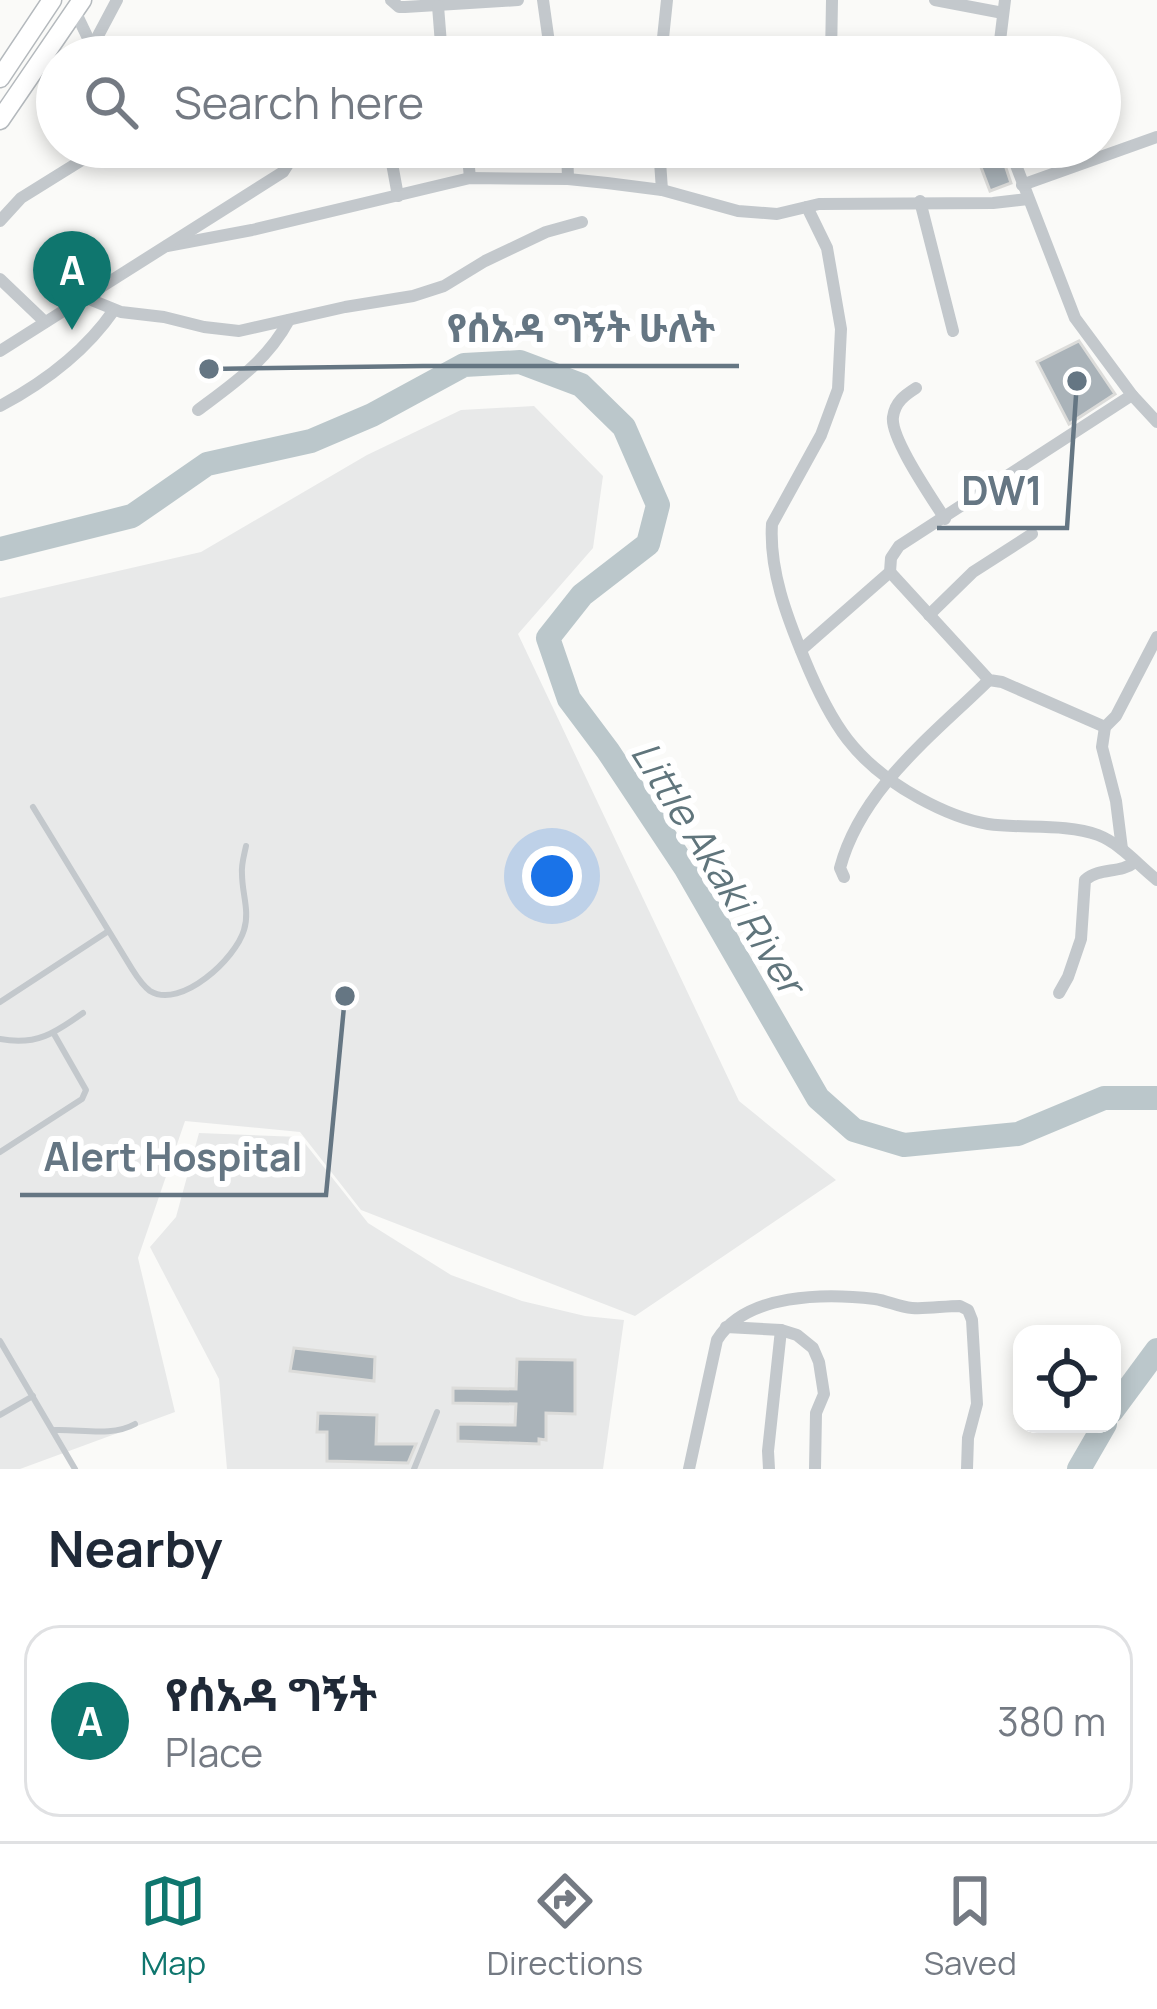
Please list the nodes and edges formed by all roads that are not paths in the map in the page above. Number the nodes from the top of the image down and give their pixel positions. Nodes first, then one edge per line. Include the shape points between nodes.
1 (52, 0) edge
2 (117, 0) edge
3 (391, 0) edge
4 (518, 0) edge
5 (543, 0) edge
6 (667, 0) edge
7 (832, 0) edge
8 (935, 0) edge
9 (78, 6) edge
10 (1004, 6) edge
11 (438, 7) junction
12 (57, 36) edge
13 (88, 36) edge
14 (101, 36) edge
15 (440, 36) edge
16 (548, 36) edge
17 (663, 36) edge
18 (831, 36) edge
19 (1000, 36) edge
20 (36, 67) edge
21 (0, 77) edge
22 (0, 120) edge
23 (1157, 136) edge
24 (1121, 151) edge
25 (69, 168) edge
26 (286, 168) edge
27 (393, 168) edge
28 (469, 168) edge
29 (568, 168) edge
30 (660, 168) edge
31 (1016, 168) edge
32 (1082, 168) edge
33 (470, 178) junction
34 (568, 179) junction
35 (662, 190) junction
36 (1025, 192) junction
37 (398, 196) junction
38 (920, 202) junction
39 (807, 207) junction
40 (0, 220) edge
41 (582, 222) dead end
42 (167, 246) junction
43 (3, 288) edge
44 (85, 297) junction
45 (115, 310) junction
46 (289, 320) junction
47 (45, 322) junction
48 (953, 332) dead end
49 (0, 351) edge
50 (916, 388) dead end
51 (1132, 394) junction
52 (0, 406) edge
53 (198, 410) dead end
54 (1157, 422) edge
55 (945, 519) junction
56 (1032, 534) dead end
57 (890, 572) junction
58 (929, 615) junction
59 (1157, 637) edge
60 (801, 650) junction
61 (989, 680) junction
62 (1105, 727) junction
63 (887, 781) junction
64 (33, 807) dead end
65 (246, 846) dead end
66 (1122, 849) junction
67 (1135, 862) junction
68 (844, 878) dead end
69 (1157, 880) edge
70 (109, 931) junction
71 (1059, 993) dead end
72 (0, 1002) edge
73 (83, 1013) dead end
74 (54, 1034) junction
75 (0, 1039) edge
76 (0, 1152) edge
77 (725, 1327) junction
78 (782, 1330) junction
79 (0, 1341) edge
80 (33, 1395) junction
81 (437, 1412) dead end
82 (0, 1415) edge
83 (135, 1424) dead end
84 (55, 1430) junction
85 (75, 1469) edge
86 (415, 1469) edge
87 (689, 1469) edge
88 (770, 1469) edge
89 (815, 1469) edge
90 (967, 1469) edge

1 - 21 highway
2 - 14 street
3 - 11 street
4 - 11 street
5 - 16 street
6 - 17 street
7 - 18 street
8 - 10 street
9 - 12 highway
9 - 13 street
10 - 19 street
11 - 15 street
20 - 22 highway
23 - 24 street
25 - 40 street
26 - 42 street
27 - 37 street
28 - 33 street
29 - 34 street
30 - 35 street
31 - 36 street
32 - 36 street
33 - 34 street
33 - 37 street
34 - 35 street
35 - 39 street via 738,211
36 - 38 street via 993,203
36 - 51 street via 1076,318
37 - 42 street
38 - 39 street
38 - 48 street
39 - 60 street via 827,248 841,329 838,389 772,524 773,562
41 - 46 street via 546,232 444,286
42 - 44 street
43 - 47 street
44 - 45 street
44 - 47 street
45 - 46 street via 239,331
45 - 52 street via 55,372
46 - 53 street via 268,354
47 - 49 street
50 - 55 street via 892,414 894,433
51 - 54 street
51 - 55 street
55 - 57 street via 899,546
56 - 58 street via 973,572
57 - 58 street
57 - 60 street
58 - 61 street
59 - 62 street
60 - 63 street via 844,736
61 - 62 street
61 - 63 street
62 - 66 street
63 - 66 street via 984,823 1071,829
63 - 68 street via 844,851
64 - 70 lane
65 - 70 lane via 239,946 197,984 184,992 146,989
66 - 67 street
67 - 69 street
67 - 71 street via 1085,880 1081,939
70 - 72 lane
73 - 74 lane
74 - 75 lane
74 - 76 lane via 86,1090 82,1099
77 - 78 street
77 - 87 street
77 - 90 street via 778,1301 810,1297 968,1310 977,1404
78 - 88 street
78 - 89 street via 813,1348 819,1362 824,1394
79 - 80 lane
80 - 82 lane
80 - 84 lane
81 - 86 lane
83 - 84 lane
84 - 85 lane

